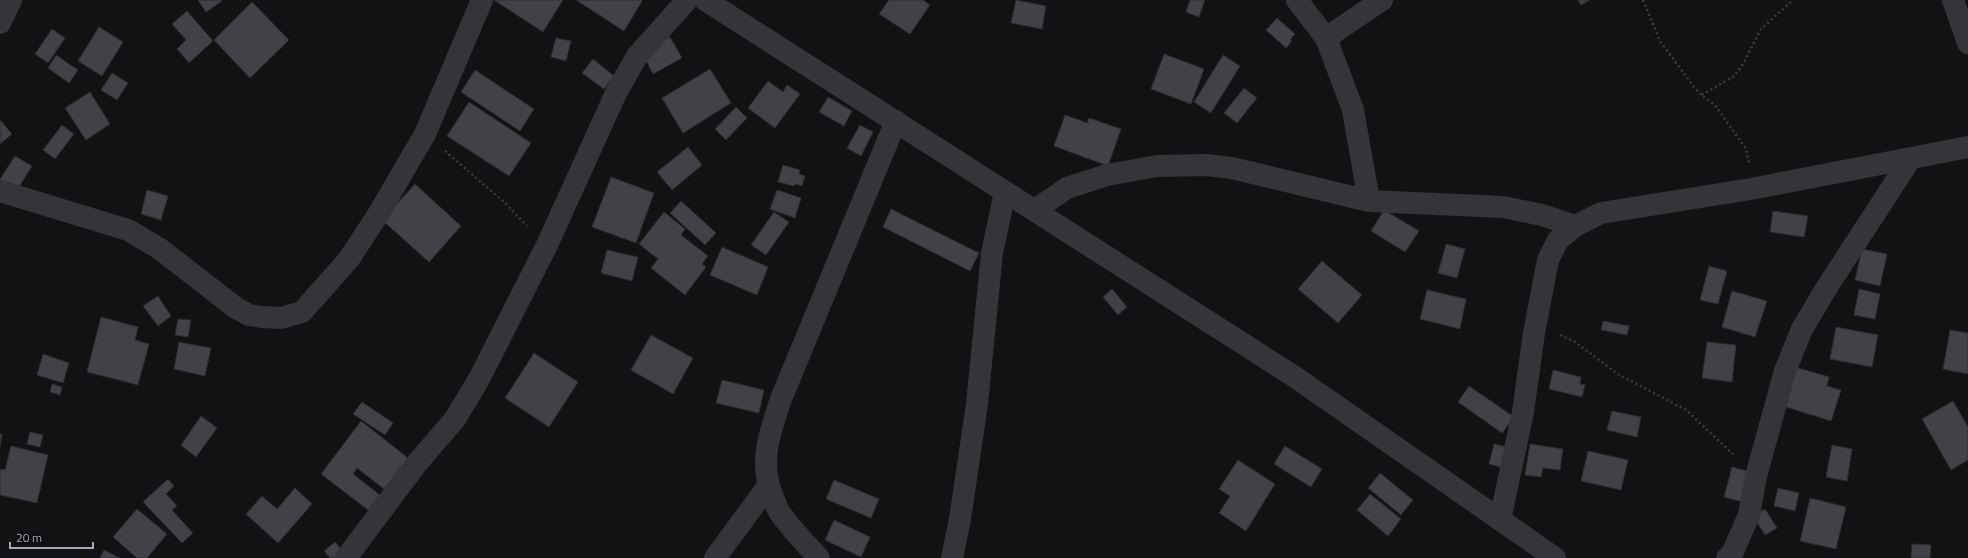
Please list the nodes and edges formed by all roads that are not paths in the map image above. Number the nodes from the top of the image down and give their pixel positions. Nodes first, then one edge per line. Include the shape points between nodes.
1 (11, 0) edge
2 (482, 0) edge
3 (687, 0) edge
4 (705, 0) edge
5 (1297, 0) edge
6 (1382, 0) edge
7 (1953, 0) edge
8 (0, 23) edge
9 (1326, 38) junction
10 (1968, 43) edge
11 (896, 121) junction
12 (1968, 148) edge
13 (1911, 158) junction
14 (0, 191) edge
15 (1005, 192) junction
16 (1369, 201) junction
17 (1034, 210) junction
18 (1575, 226) junction
19 (768, 486) junction
20 (1500, 520) junction
21 (1532, 552) edge
22 (346, 558) edge
23 (715, 558) edge
24 (818, 558) edge
25 (952, 558) edge
26 (1555, 558) edge
27 (1727, 558) edge

1 - 8 street
2 - 14 street via 425,134 349,259 302,312 281,318 249,315 236,308 160,249 128,230
3 - 22 street via 637,56 616,92 547,245 479,379 455,419 418,462
4 - 11 street
5 - 9 street
6 - 9 street
7 - 10 street
9 - 16 street via 1353,110
11 - 15 street
11 - 19 street via 781,398 766,449
12 - 13 street
13 - 18 street via 1751,189 1601,213
13 - 27 street via 1802,329 1785,371 1756,476 1750,515 1732,554
15 - 17 street
15 - 25 street via 992,254 977,404
16 - 17 street via 1232,168 1208,165 1157,166 1107,175 1066,188
16 - 18 street via 1503,207 1542,215
17 - 20 street via 1295,377
18 - 20 street via 1558,240 1548,260 1523,412
19 - 23 street
19 - 24 street via 780,513
20 - 21 street
21 - 26 street

